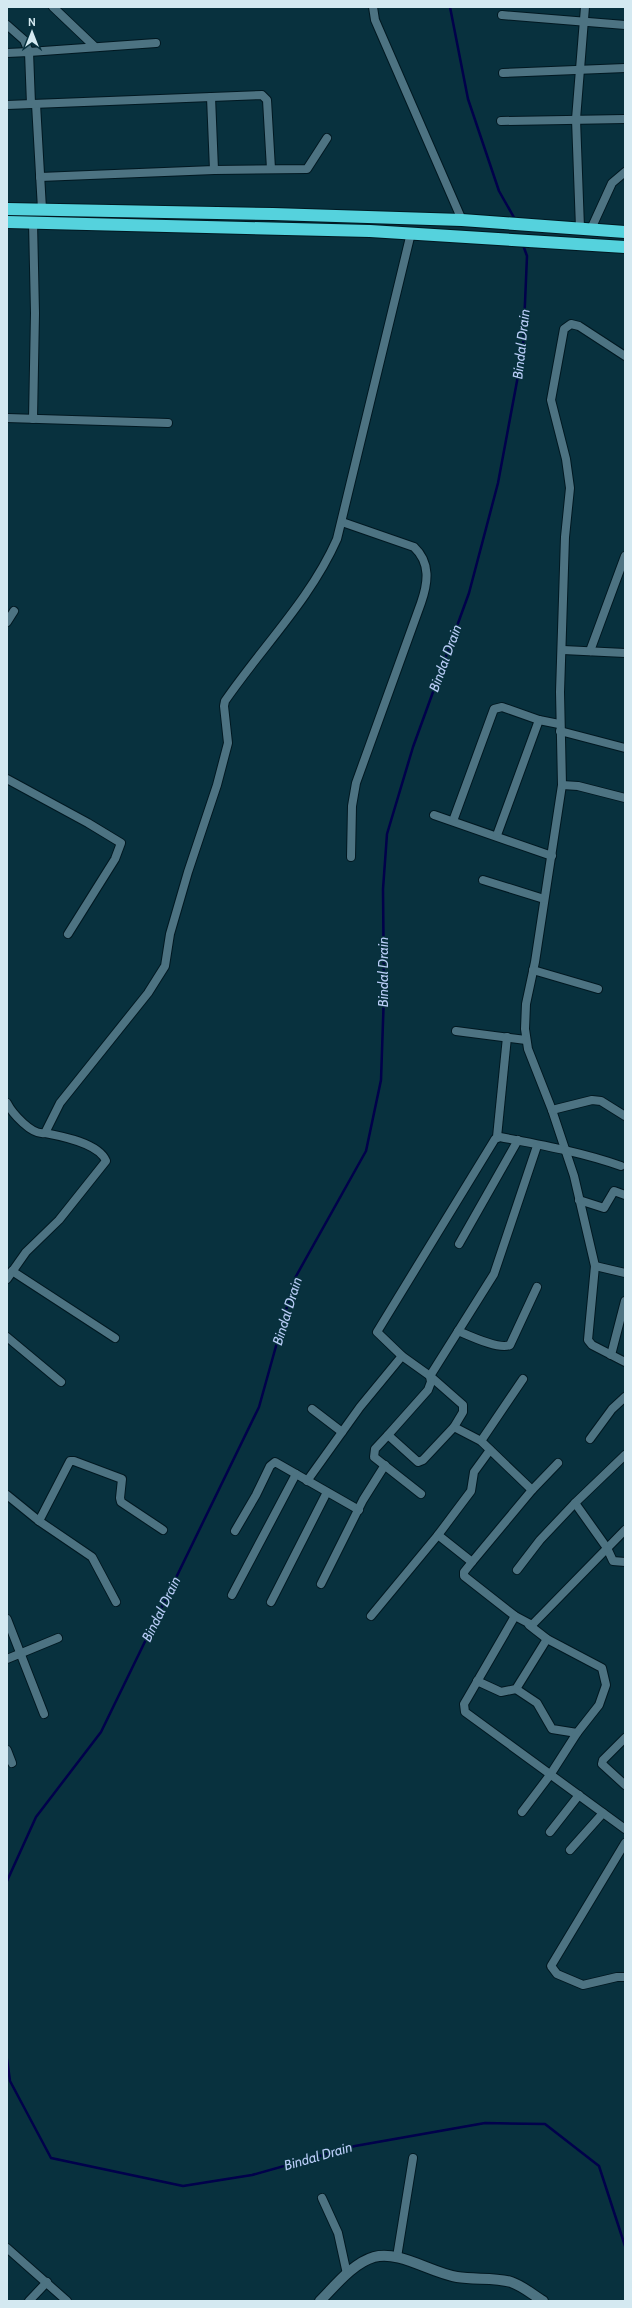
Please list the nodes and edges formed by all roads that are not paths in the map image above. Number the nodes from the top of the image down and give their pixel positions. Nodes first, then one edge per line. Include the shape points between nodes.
1 (53, 7) edge
2 (373, 7) edge
3 (585, 7) edge
4 (502, 16) dead end
5 (585, 23) junction
6 (7, 25) edge
7 (625, 25) edge
8 (156, 43) dead end
9 (94, 46) junction
10 (29, 52) junction
11 (7, 53) edge
12 (625, 68) edge
13 (580, 71) junction
14 (503, 73) dead end
15 (211, 97) junction
16 (33, 104) junction
17 (7, 105) edge
18 (576, 119) junction
19 (625, 119) edge
20 (501, 121) dead end
21 (327, 138) dead end
22 (271, 169) junction
23 (214, 170) junction
24 (625, 172) edge
25 (40, 177) junction
26 (7, 209) edge
27 (42, 209) junction
28 (246, 213) junction
29 (462, 220) junction
30 (7, 222) edge
31 (33, 222) junction
32 (247, 227) junction
33 (585, 228) junction
34 (625, 232) edge
35 (411, 233) junction
36 (625, 247) edge
37 (625, 356) edge
38 (7, 418) edge
39 (33, 419) junction
40 (168, 423) dead end
41 (342, 522) junction
42 (625, 556) edge
43 (14, 611) dead end
44 (7, 622) edge
45 (563, 650) junction
46 (590, 651) junction
47 (625, 652) edge
48 (538, 720) junction
49 (560, 728) junction
50 (625, 748) edge
51 (7, 779) edge
52 (562, 785) junction
53 (625, 798) edge
54 (434, 815) dead end
55 (453, 821) junction
56 (497, 835) junction
57 (552, 856) junction
58 (351, 857) dead end
59 (483, 880) dead end
60 (544, 899) junction
61 (68, 934) dead end
62 (533, 970) junction
63 (598, 989) dead end
64 (456, 1031) dead end
65 (507, 1036) junction
66 (526, 1040) junction
67 (7, 1103) edge
68 (552, 1110) junction
69 (625, 1116) edge
70 (45, 1133) junction
71 (497, 1137) junction
72 (518, 1140) junction
73 (537, 1146) junction
74 (563, 1148) junction
75 (621, 1166) dead end
76 (625, 1196) edge
77 (579, 1200) junction
78 (459, 1244) dead end
79 (595, 1266) junction
80 (12, 1271) junction
81 (625, 1273) edge
82 (7, 1279) edge
83 (537, 1287) dead end
84 (625, 1302) edge
85 (458, 1331) junction
86 (7, 1337) edge
87 (115, 1338) dead end
88 (611, 1355) junction
89 (402, 1356) junction
90 (625, 1362) edge
91 (430, 1376) junction
92 (523, 1379) dead end
93 (61, 1382) dead end
94 (625, 1397) edge
95 (312, 1409) dead end
96 (454, 1427) junction
97 (342, 1432) junction
98 (388, 1434) junction
99 (590, 1439) dead end
100 (481, 1441) junction
101 (490, 1450) junction
102 (625, 1455) edge
103 (558, 1463) dead end
104 (385, 1465) junction
105 (296, 1474) junction
106 (307, 1481) junction
107 (532, 1490) junction
108 (327, 1492) junction
109 (422, 1494) dead end
110 (7, 1495) edge
111 (575, 1503) junction
112 (359, 1510) junction
113 (39, 1521) junction
114 (163, 1530) dead end
115 (625, 1530) edge
116 (235, 1531) dead end
117 (438, 1535) junction
118 (607, 1548) junction
119 (472, 1562) junction
120 (625, 1562) edge
121 (517, 1570) dead end
122 (321, 1584) dead end
123 (232, 1595) dead end
124 (116, 1602) dead end
125 (271, 1602) dead end
126 (371, 1616) dead end
127 (515, 1616) junction
128 (7, 1620) edge
129 (529, 1626) junction
130 (58, 1638) dead end
131 (547, 1639) junction
132 (21, 1653) junction
133 (7, 1659) edge
134 (477, 1681) junction
135 (516, 1689) junction
136 (44, 1714) dead end
137 (577, 1733) junction
138 (625, 1738) edge
139 (7, 1750) edge
140 (12, 1763) dead end
141 (550, 1775) junction
142 (625, 1785) edge
143 (579, 1795) junction
144 (522, 1812) dead end
145 (603, 1813) junction
146 (625, 1829) edge
147 (550, 1832) dead end
148 (625, 1844) edge
149 (570, 1850) dead end
150 (625, 1977) edge
151 (413, 2158) dead end
152 (322, 2198) dead end
153 (7, 2248) edge
154 (397, 2257) junction
155 (348, 2274) junction
156 (47, 2282) junction
157 (29, 2301) edge
158 (67, 2301) edge
159 (320, 2301) edge
160 (543, 2301) edge

1 - 9 street
2 - 29 street via 375,20
3 - 5 street
4 - 5 street
5 - 7 street
5 - 13 street
6 - 10 street via 24,40
8 - 9 street
9 - 10 street
10 - 11 street
10 - 16 street
12 - 13 street
13 - 14 street
13 - 18 street
15 - 16 street
15 - 22 street via 260,94 266,97
15 - 23 street
16 - 17 street
16 - 25 street
18 - 19 street
18 - 20 street
18 - 33 street
21 - 22 street via 308,168
22 - 23 street
23 - 25 street
24 - 33 street via 612,183
25 - 27 street
26 - 27 highway
27 - 28 highway
28 - 29 highway
28 - 32 highway
29 - 33 highway
30 - 31 highway
31 - 32 highway
31 - 39 street
32 - 35 highway
33 - 34 highway
35 - 36 highway
35 - 41 street
37 - 45 street via 579,326 571,324 564,329 551,400 566,459 570,488 565,537
38 - 39 street
39 - 40 street
41 - 58 street via 414,547 422,556 427,574 421,603 356,783 352,806
41 - 70 street via 332,549 313,583 225,701 228,743 218,785 170,934 165,966 148,993 60,1103
42 - 46 street
43 - 44 street
45 - 46 street
45 - 49 street
46 - 47 street
48 - 49 street
48 - 55 street via 502,707 494,709
48 - 56 street
49 - 50 street
49 - 52 street
51 - 61 street via 121,844 116,859
52 - 53 street via 578,786
52 - 57 street
54 - 55 street
55 - 56 street
56 - 57 street
57 - 60 street
59 - 60 street
60 - 62 street
62 - 63 street
62 - 66 street via 526,1004
64 - 65 street
65 - 66 street
65 - 71 street
66 - 68 street
67 - 70 street via 30,1127 39,1133
68 - 69 street via 592,1100 601,1101
68 - 74 street
70 - 80 street via 80,1140 103,1156 106,1161 59,1220 26,1252
71 - 72 street
71 - 89 street via 378,1330 381,1337
72 - 73 street
72 - 78 street
73 - 74 street
73 - 85 street via 496,1270
74 - 75 street
74 - 77 street via 574,1176
76 - 77 street via 614,1191 604,1208
77 - 79 street
79 - 81 street
79 - 88 street via 588,1340 592,1345
80 - 82 street
80 - 87 street
83 - 85 street via 510,1345 493,1344
84 - 88 street
85 - 91 street
86 - 93 street
88 - 90 street
89 - 91 street
89 - 97 street
91 - 96 street via 463,1405 463,1412
91 - 98 street via 428,1390
92 - 100 street
94 - 99 street via 612,1409
95 - 97 street
96 - 98 street via 423,1460 418,1462
96 - 100 street
97 - 106 street
98 - 104 street via 374,1452 376,1459
100 - 101 street
101 - 107 street
101 - 117 street via 474,1472 471,1491
102 - 111 street
103 - 107 street
104 - 109 street
104 - 112 street
105 - 106 street
105 - 116 street via 276,1462 271,1464
105 - 123 street
106 - 108 street
107 - 119 street
108 - 112 street
108 - 125 street
110 - 113 street
111 - 118 street
111 - 121 street via 540,1540
112 - 122 street
113 - 114 street via 66,1466 70,1461 74,1461 122,1479 121,1502
113 - 124 street via 92,1557
115 - 118 street
117 - 119 street
117 - 126 street
118 - 120 street via 613,1561
118 - 129 street
119 - 127 street via 464,1576
127 - 129 street
127 - 134 street
128 - 132 street
129 - 131 street
130 - 132 street
131 - 135 street
131 - 137 street via 602,1668 606,1685 599,1705
132 - 133 street
132 - 136 street
134 - 135 street via 501,1692
134 - 141 street via 464,1704 468,1716
135 - 137 street via 537,1703 552,1729
137 - 141 street
138 - 142 street via 602,1764
139 - 140 street
141 - 143 street
141 - 144 street
143 - 145 street
143 - 147 street
145 - 146 street
145 - 149 street
148 - 150 street via 551,1966 557,1974 583,1985
151 - 154 street
152 - 155 street via 338,2233
153 - 156 street
154 - 155 street via 373,2257
154 - 160 street via 456,2277 494,2279 512,2283
155 - 159 street
156 - 157 street
156 - 158 street

